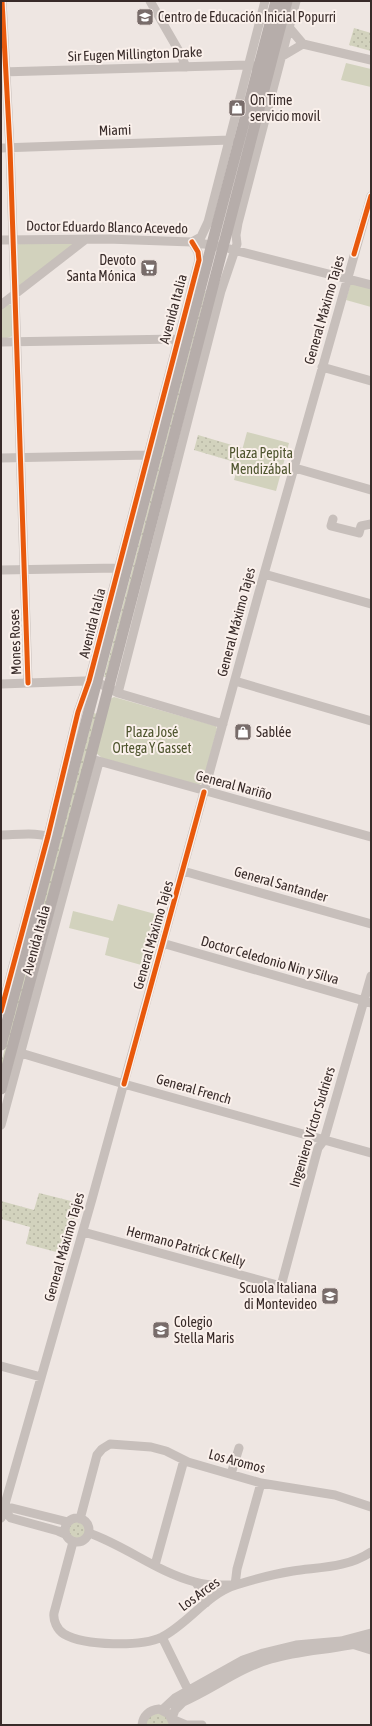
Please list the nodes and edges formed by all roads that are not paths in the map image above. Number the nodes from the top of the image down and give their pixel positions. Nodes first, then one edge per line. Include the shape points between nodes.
1 (2, 1) edge
2 (150, 1) edge
3 (266, 1) edge
4 (276, 1) edge
5 (287, 1) edge
6 (296, 1) edge
7 (283, 16) junction
8 (289, 28) junction
9 (303, 44) junction
10 (282, 56) junction
11 (371, 60) edge
12 (253, 66) junction
13 (186, 67) junction
14 (270, 67) junction
15 (3, 72) edge
16 (230, 140) junction
17 (5, 148) edge
18 (371, 196) edge
19 (224, 202) junction
20 (235, 204) junction
21 (86, 239) junction
22 (1, 240) edge
23 (12, 240) junction
24 (192, 242) junction
25 (223, 247) junction
26 (211, 250) junction
27 (235, 250) junction
28 (347, 279) junction
29 (371, 285) edge
30 (196, 286) junction
31 (217, 290) junction
32 (14, 295) junction
33 (192, 303) junction
34 (1, 305) edge
35 (178, 339) junction
36 (1, 342) edge
37 (16, 342) junction
38 (322, 367) junction
39 (371, 381) edge
40 (180, 432) junction
41 (148, 455) junction
42 (20, 457) junction
43 (1, 458) edge
44 (295, 468) junction
45 (371, 490) edge
46 (333, 519) dead end
47 (371, 524) edge
48 (118, 568) junction
49 (24, 569) junction
50 (1, 570) edge
51 (264, 574) junction
52 (371, 604) edge
53 (93, 681) junction
54 (235, 681) junction
55 (28, 683) junction
56 (1, 684) edge
57 (109, 687) junction
58 (118, 693) junction
59 (91, 702) junction
60 (103, 706) junction
61 (371, 721) edge
62 (223, 724) junction
63 (95, 760) junction
64 (204, 792) junction
65 (1, 835) edge
66 (371, 837) edge
67 (52, 838) junction
68 (183, 871) junction
69 (371, 924) edge
70 (162, 943) junction
71 (371, 976) edge
72 (368, 1002) edge
73 (1, 1011) edge
74 (11, 1049) edge
75 (124, 1084) junction
76 (1, 1089) edge
77 (1, 1125) edge
78 (324, 1140) junction
79 (371, 1153) edge
80 (83, 1232) junction
81 (281, 1286) joint
82 (1, 1366) edge
83 (41, 1377) junction
84 (239, 1448) dead end
85 (184, 1460) junction
86 (231, 1474) junction
87 (261, 1483) junction
88 (371, 1507) edge
89 (2, 1512) edge
90 (80, 1519) junction
91 (68, 1522) junction
92 (88, 1533) junction
93 (65, 1534) junction
94 (73, 1542) junction
95 (371, 1552) edge
96 (155, 1566) junction
97 (196, 1583) junction
98 (235, 1585) junction
99 (206, 1603) junction
100 (371, 1633) edge
101 (162, 1637) junction
102 (371, 1640) edge
103 (354, 1642) junction
104 (371, 1650) edge
105 (190, 1694) junction
106 (162, 1710) junction
107 (173, 1721) edge
108 (142, 1725) edge
109 (185, 1725) edge
110 (202, 1725) edge

1 - 15 street, Mones Roses
2 - 13 street
3 - 12 street, Avenida Italia
4 - 12 main road, Avenida Italia
5 - 7 main road, Avenida Italia
6 - 8 street, Avenida Italia
7 - 8 street
7 - 14 main road, Avenida Italia
8 - 9 street
8 - 10 street, Avenida Italia
9 - 10 street
9 - 11 street
10 - 14 street
10 - 27 street, Avenida Italia via 238,223
12 - 13 street, Sir Eugen Millington Drake
12 - 14 street, Sir Eugen Millington Drake
12 - 16 street, Avenida Italia
12 - 19 main road, Avenida Italia
13 - 15 street, Sir Eugen Millington Drake
14 - 20 main road, Avenida Italia
15 - 17 street, Mones Roses
16 - 17 street, Miami
16 - 24 street, Avenida Italia via 208,222 201,237
17 - 23 street, Mones Roses
18 - 28 street, General Máximo Tajes
19 - 20 street
19 - 25 main road via 220,239
19 - 26 main road, Avenida Italia
20 - 25 main road, Avenida Italia
21 - 23 street, Doctor Eduardo Blanco Acevedo
21 - 24 street, Doctor Eduardo Blanco Acevedo
21 - 32 street
22 - 23 street, Doctor Eduardo Blanco Acevedo
23 - 32 street, Mones Roses
24 - 26 street, Doctor Eduardo Blanco Acevedo
24 - 30 street, Avenida Italia via 199,256
25 - 26 street, Doctor Eduardo Blanco Acevedo
25 - 27 street, Doctor Eduardo Blanco Acevedo
25 - 31 main road, Avenida Italia
26 - 30 main road, Avenida Italia
26 - 31 main road via 215,255 211,284
27 - 28 street, Doctor Eduardo Blanco Acevedo
27 - 31 street, Avenida Italia
28 - 29 street, Doctor Eduardo Blanco Acevedo
28 - 38 street, General Máximo Tajes
30 - 31 street, Avenida Italia
30 - 33 main road, Avenida Italia
31 - 40 main road, Avenida Italia
32 - 34 street
32 - 37 street, Mones Roses
33 - 35 street, Avenida Italia
33 - 53 main road, Avenida Italia
35 - 37 street
35 - 41 street, Avenida Italia
36 - 37 street
37 - 42 street, Mones Roses
38 - 39 street
38 - 44 street, General Máximo Tajes
40 - 57 main road, Avenida Italia
40 - 58 street, Avenida Italia
41 - 42 street
41 - 48 street, Avenida Italia
42 - 43 street
42 - 49 street, Mones Roses
44 - 45 street
44 - 51 street, General Máximo Tajes
46 - 47 street via 331,526 358,533 361,526
48 - 49 street
48 - 53 street, Avenida Italia
49 - 50 street
49 - 55 street, Mones Roses
51 - 52 street
51 - 54 street, General Máximo Tajes
53 - 55 street
53 - 57 street
53 - 59 main road, Avenida Italia
53 - 67 street, Avenida Italia via 78,712
54 - 61 street
54 - 62 street, General Máximo Tajes
55 - 56 street
57 - 58 street
57 - 60 main road, Avenida Italia
58 - 62 street
59 - 60 street
59 - 67 main road, Avenida Italia
60 - 63 main road, Avenida Italia
62 - 64 street, General Máximo Tajes
63 - 64 street, General Nariño
63 - 74 main road, Avenida Italia
64 - 66 street, General Nariño
64 - 68 street, General Máximo Tajes
65 - 67 street
67 - 73 street, Avenida Italia
67 - 74 main road, Avenida Italia
68 - 69 street, General Santander
68 - 70 street, General Máximo Tajes
70 - 72 street, Doctor Celedonio Nin y Silva
70 - 75 street, General Máximo Tajes
71 - 72 street, Ingeniero Víctor Sudriers
72 - 78 street, Ingeniero Víctor Sudriers
74 - 75 street, General French
74 - 76 main road, Avenida Italia
74 - 77 street, Avenida Italia
75 - 78 street, General French
75 - 80 street, General Máximo Tajes
78 - 79 street, General French
78 - 81 street, Ingeniero Víctor Sudriers via 318,1148
80 - 81 street, Hermano Patrick C Kelly
80 - 83 street, General Máximo Tajes
82 - 83 street
83 - 89 street, General Máximo Tajes
84 - 86 street
85 - 86 street, Los Aromos
85 - 90 street, Los Aromos via 166,1451 147,1447 107,1445 95,1461
85 - 96 street
86 - 87 street, Los Aromos
87 - 88 street, Los Aromos via 335,1495
87 - 98 street via 237,1569
89 - 91 street via 12,1508
89 - 93 street via 11,1518
90 - 91 street via 75,1518
90 - 92 street via 87,1524
91 - 93 street
92 - 94 street via 82,1541
92 - 96 street via 125,1548
93 - 94 street
94 - 101 street, Los Arces via 53,1617 58,1628 63,1633 89,1642 130,1644
95 - 98 street, Los Arces via 345,1564 271,1575
96 - 97 street
97 - 98 street
97 - 99 street via 203,1592
98 - 99 street, Los Arces
99 - 101 street, Los Arces
100 - 103 street
101 - 105 street
102 - 103 street
103 - 104 street
103 - 105 street via 293,1653 255,1664
105 - 106 street via 175,1698
105 - 107 street via 178,1707
106 - 107 street via 169,1714
106 - 108 street via 148,1713
107 - 109 street
109 - 110 street

